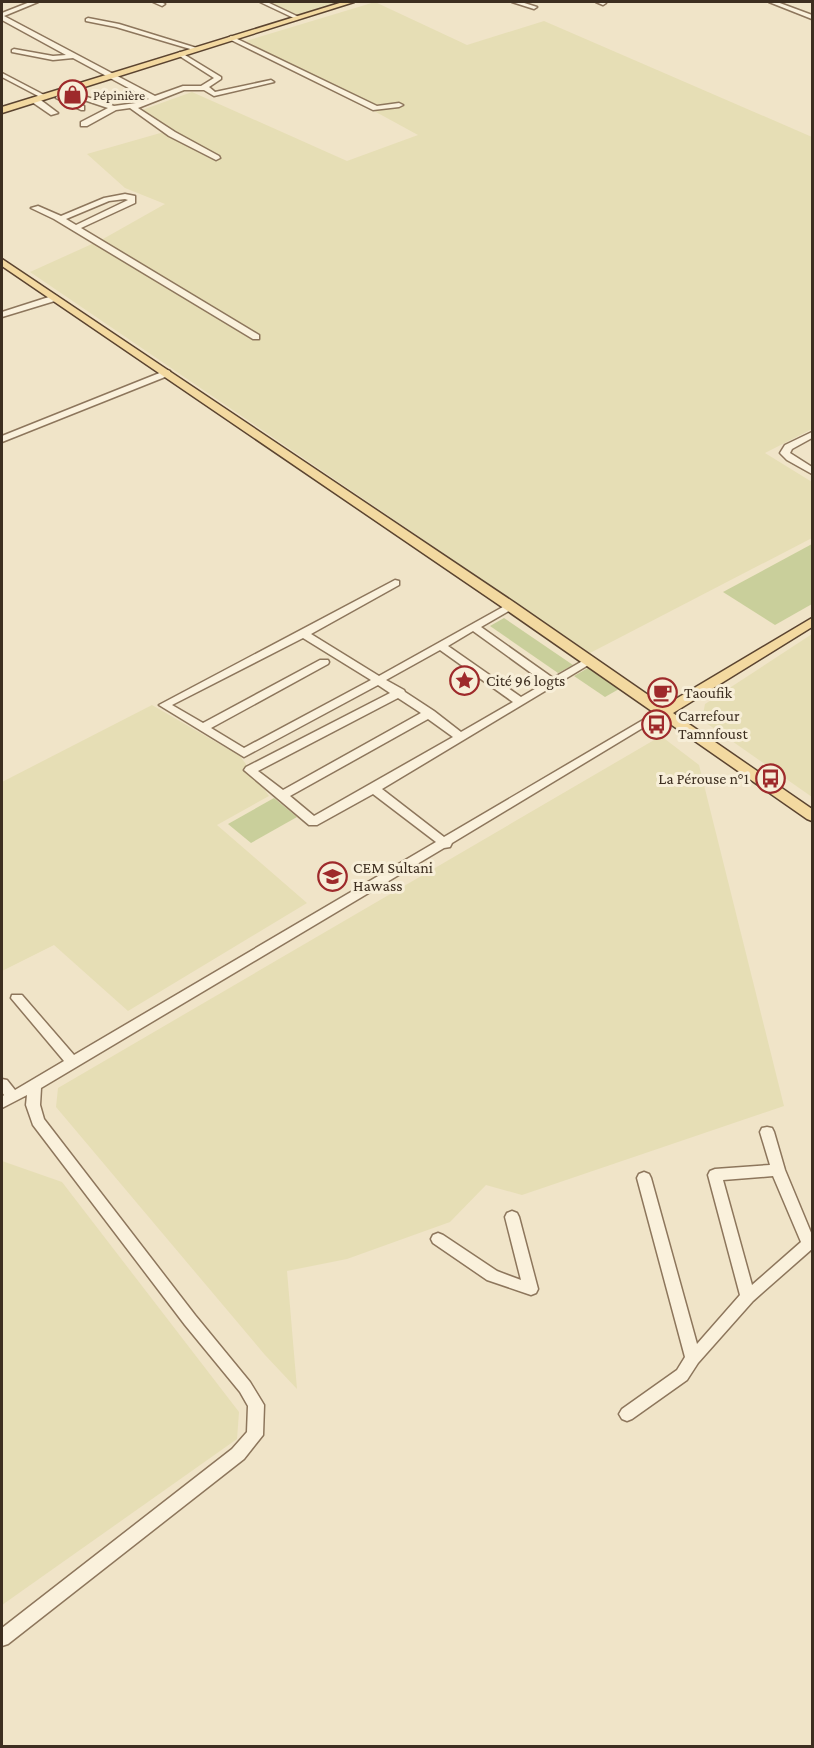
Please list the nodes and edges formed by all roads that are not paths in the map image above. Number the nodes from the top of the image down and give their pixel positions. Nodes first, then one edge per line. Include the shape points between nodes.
1 (35, 2) edge
2 (263, 2) edge
3 (350, 2) edge
4 (515, 2) edge
5 (772, 2) edge
6 (534, 7) dead end
7 (2, 16) edge
8 (813, 17) edge
9 (298, 18) junction
10 (88, 20) dead end
11 (231, 38) junction
12 (197, 49) junction
13 (15, 51) dead end
14 (180, 54) junction
15 (74, 56) junction
16 (2, 75) edge
17 (111, 76) junction
18 (271, 82) dead end
19 (204, 88) junction
20 (54, 94) junction
21 (45, 97) junction
22 (155, 99) junction
23 (35, 100) junction
24 (63, 100) junction
25 (137, 105) junction
26 (399, 105) dead end
27 (81, 108) dead end
28 (114, 108) junction
29 (2, 111) edge
30 (54, 113) dead end
31 (84, 124) dead end
32 (216, 159) dead end
33 (35, 208) dead end
34 (60, 219) junction
35 (75, 228) junction
36 (2, 262) edge
37 (55, 298) junction
38 (2, 315) edge
39 (256, 337) dead end
40 (167, 373) junction
41 (813, 435) edge
42 (2, 439) edge
43 (813, 471) edge
44 (395, 583) dead end
45 (510, 606) junction
46 (813, 622) edge
47 (474, 627) junction
48 (303, 634) junction
49 (441, 646) junction
50 (590, 661) junction
51 (324, 662) dead end
52 (379, 680) junction
53 (553, 683) junction
54 (400, 692) junction
55 (520, 702) junction
56 (664, 712) junction
57 (430, 713) junction
58 (203, 728) junction
59 (460, 737) junction
60 (374, 789) junction
61 (282, 795) junction
62 (811, 818) edge
63 (446, 844) junction
64 (17, 998) dead end
65 (73, 1063) junction
66 (2, 1084) edge
67 (35, 1085) junction
68 (7, 1100) edge
69 (767, 1132) dead end
70 (778, 1170) junction
71 (644, 1178) dead end
72 (512, 1217) dead end
73 (438, 1239) dead end
74 (810, 1242) edge
75 (748, 1297) junction
76 (693, 1358) junction
77 (627, 1414) dead end
78 (2, 1638) edge

1 - 7 street
2 - 9 street
3 - 9 main road
4 - 6 street
5 - 8 street
7 - 15 street
9 - 11 main road
10 - 12 street
11 - 12 main road
11 - 26 street via 376,108
12 - 14 main road
13 - 15 street via 53,58
14 - 17 main road
14 - 19 street via 219,78
15 - 17 street
16 - 21 street
17 - 20 main road
17 - 22 street
18 - 19 street via 219,94
19 - 22 street via 183,88
20 - 21 main road
20 - 24 street
21 - 23 main road
22 - 25 street
23 - 29 main road
23 - 30 street
24 - 27 street
24 - 28 street via 78,96
25 - 28 street
25 - 32 street via 134,108 147,118
28 - 31 street
33 - 34 street
34 - 35 street
34 - 35 street via 113,197 132,198 126,205
35 - 39 street
36 - 37 main road
37 - 38 street
37 - 40 main road
40 - 42 street
40 - 45 main road
41 - 43 street via 788,447 785,453
44 - 48 street
45 - 47 street
45 - 50 main road
46 - 56 main road
47 - 49 street
47 - 53 street
48 - 52 street
48 - 58 street via 164,705
49 - 52 street
49 - 55 street
50 - 53 street
50 - 56 main road
51 - 58 street
52 - 54 street
52 - 58 street via 244,753
53 - 55 street
54 - 57 street
54 - 61 street via 250,770
55 - 59 street
56 - 62 main road
56 - 63 street
57 - 59 street
57 - 61 street
59 - 60 street
60 - 61 street via 313,822
60 - 63 street
63 - 65 street
64 - 65 street
65 - 67 street
66 - 68 street
67 - 68 street
67 - 78 street via 33,1105 38,1121 245,1387 256,1405 255,1435 238,1454
69 - 70 street
70 - 74 street
70 - 75 street via 715,1175
71 - 76 street
72 - 73 street via 531,1289 492,1276
74 - 75 street
75 - 76 street
76 - 77 street via 682,1375

